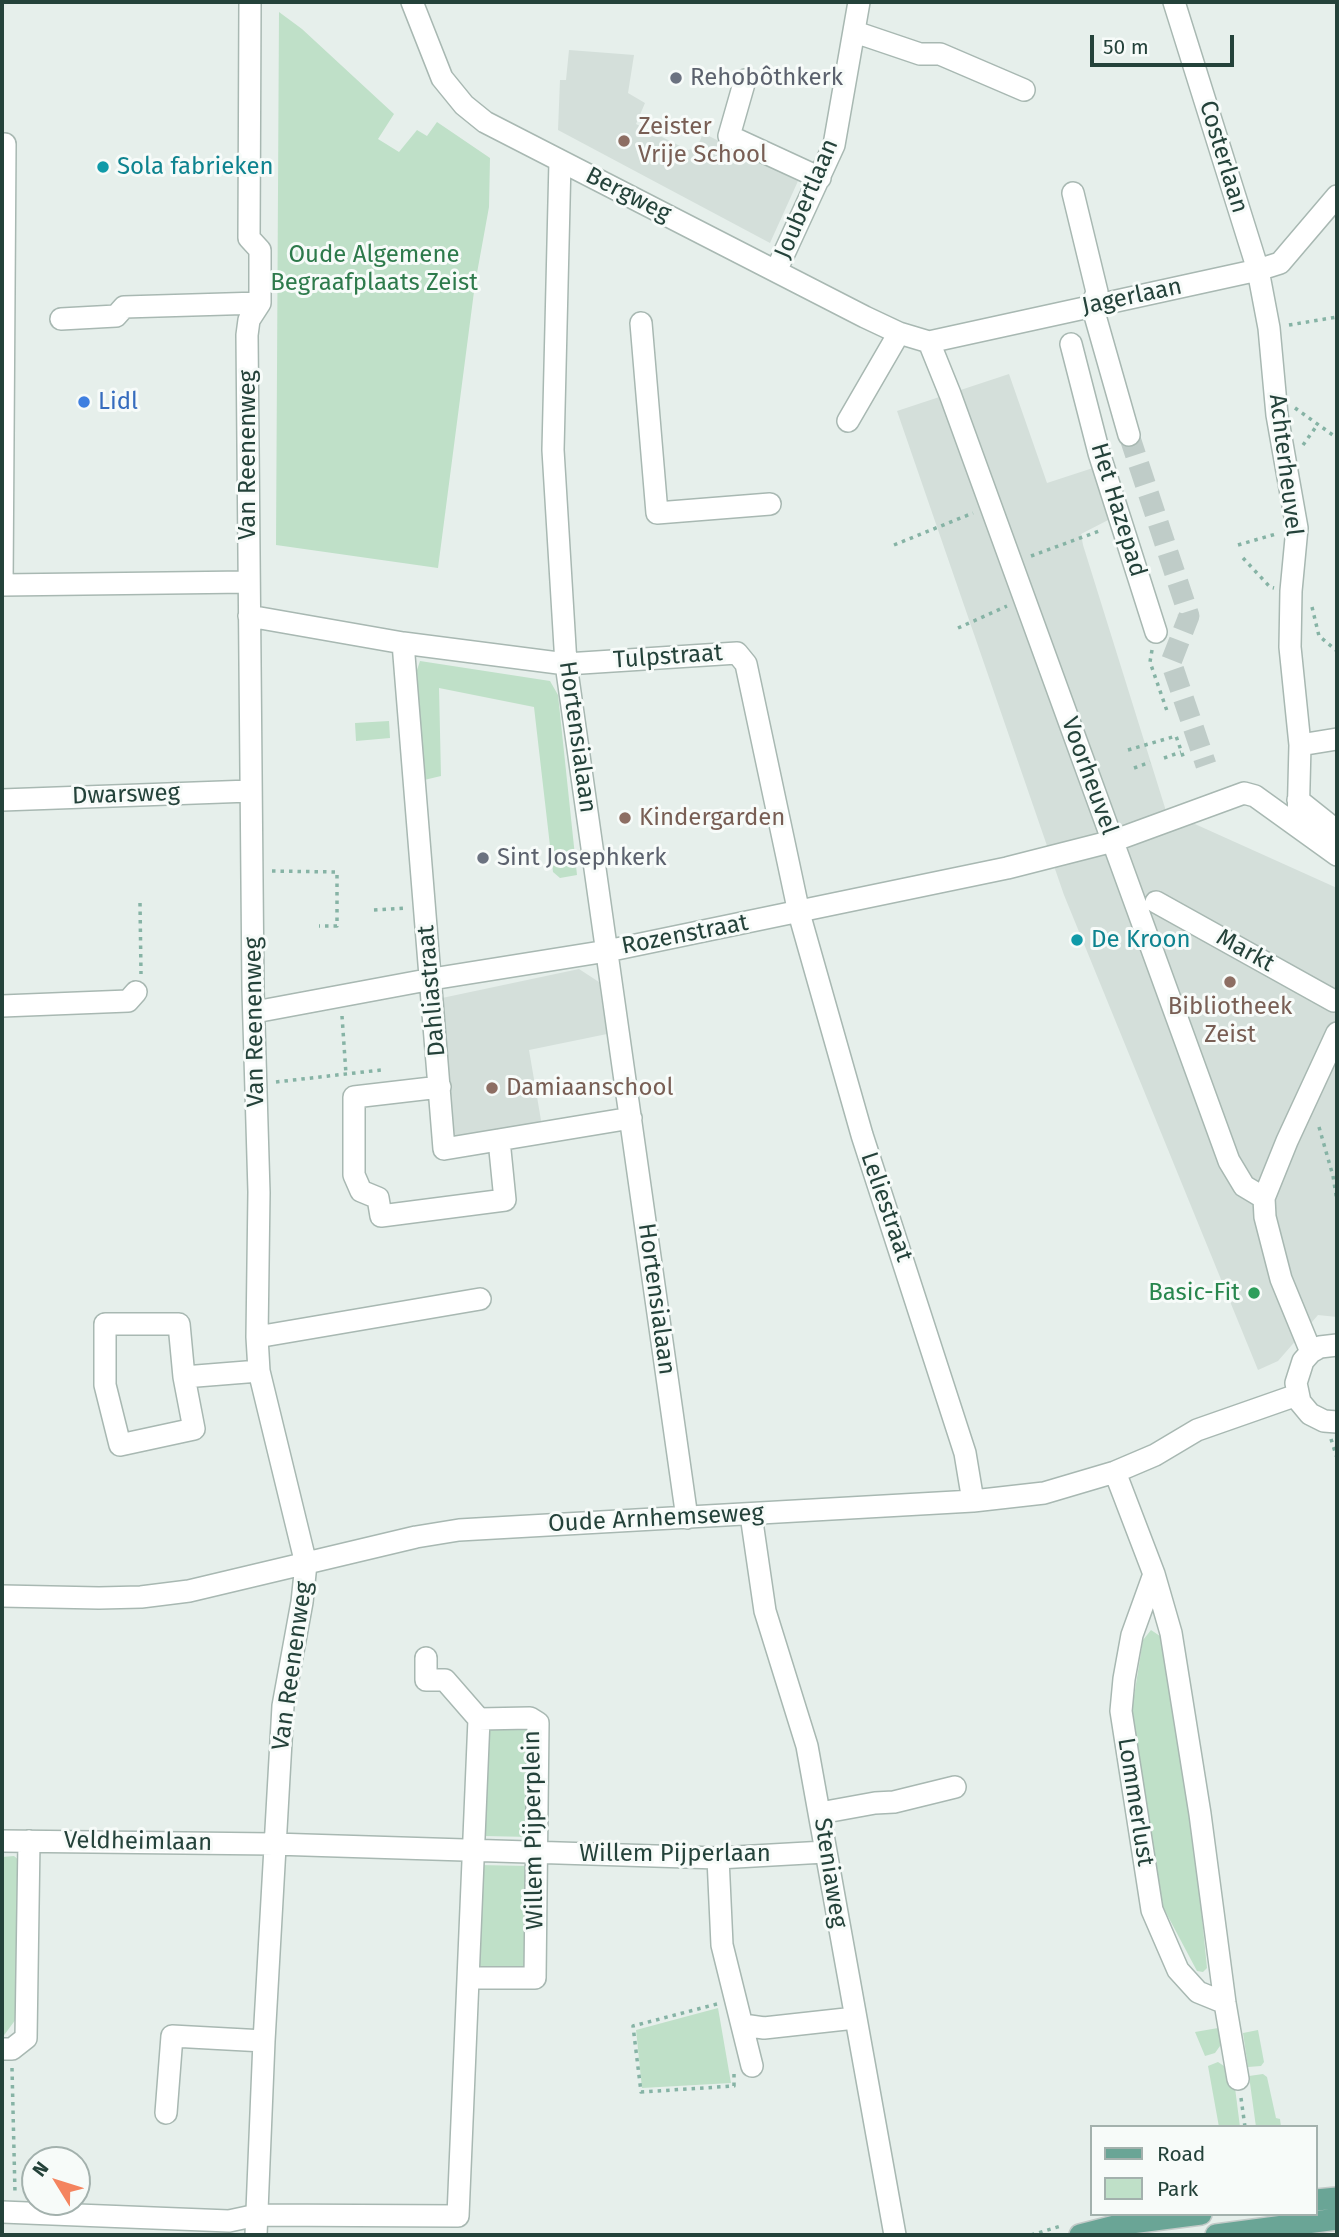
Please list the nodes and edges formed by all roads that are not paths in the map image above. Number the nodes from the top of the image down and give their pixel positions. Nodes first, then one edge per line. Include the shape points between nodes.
1 (250, 2) edge
2 (412, 2) edge
3 (859, 2) edge
4 (1179, 3) edge
5 (855, 32) junction
6 (746, 80) dead end
7 (1024, 90) dead end
8 (5, 144) dead end
9 (559, 161) junction
10 (820, 178) junction
11 (1073, 193) dead end
12 (1337, 196) edge
13 (1258, 270) junction
14 (776, 271) junction
15 (260, 303) junction
16 (1093, 305) junction
17 (61, 319) dead end
18 (641, 323) dead end
19 (899, 333) junction
20 (929, 342) junction
21 (1071, 344) dead end
22 (1112, 381) junction
23 (1082, 389) junction
24 (848, 421) dead end
25 (1129, 435) tunnel mouth
26 (770, 504) dead end
27 (248, 582) junction
28 (2, 585) edge
29 (249, 616) junction
30 (1156, 632) road end
31 (403, 643) junction
32 (566, 664) junction
33 (1337, 739) edge
34 (1300, 744) junction
35 (250, 791) junction
36 (2, 800) edge
37 (1298, 800) junction
38 (1298, 824) junction
39 (1337, 831) edge
40 (1113, 841) junction
41 (1337, 855) edge
42 (1156, 902) dead end
43 (799, 913) junction
44 (607, 951) junction
45 (432, 979) junction
46 (139, 985) road end
47 (1334, 1001) dead end
48 (2, 1006) edge
49 (255, 1012) junction
50 (1337, 1033) edge
51 (440, 1087) junction
52 (631, 1118) junction
53 (499, 1140) junction
54 (1264, 1198) junction
55 (480, 1299) dead end
56 (257, 1337) junction
57 (1337, 1345) edge
58 (1311, 1352) junction
59 (259, 1371) junction
60 (184, 1377) junction
61 (1297, 1395) junction
62 (1337, 1422) edge
63 (1115, 1472) junction
64 (973, 1502) junction
65 (751, 1515) junction
66 (687, 1518) junction
67 (306, 1564) junction
68 (1154, 1574) junction
69 (2, 1596) edge
70 (426, 1658) dead end
71 (479, 1719) junction
72 (955, 1787) dead end
73 (820, 1813) junction
74 (2, 1840) edge
75 (29, 1841) junction
76 (274, 1844) junction
77 (472, 1850) junction
78 (825, 1852) junction
79 (538, 1854) junction
80 (718, 1858) junction
81 (470, 1978) junction
82 (1225, 2003) junction
83 (855, 2018) junction
84 (743, 2025) junction
85 (264, 2041) junction
86 (7, 2049) edge
87 (752, 2066) road end
88 (1238, 2079) road end
89 (166, 2113) dead end
90 (1337, 2198) edge
91 (1318, 2200) edge
92 (8, 2212) edge
93 (458, 2214) junction
94 (1196, 2216) edge
95 (1337, 2218) edge
96 (1122, 2219) edge
97 (257, 2225) edge
98 (1169, 2228) edge
99 (458, 2235) edge
100 (895, 2235) edge
101 (1080, 2235) edge
102 (1216, 2235) edge

1 - 15 street, Van Reenenweg via 249,237 260,250
2 - 9 street, Bergweg via 442,78 464,105 485,122
3 - 5 street, Joubertlaan
4 - 13 street, Costerlaan
5 - 7 street via 920,54 940,54
5 - 10 street, Joubertlaan via 834,145
6 - 10 street via 729,136
8 - 28 street
9 - 14 street, Bergweg
9 - 32 street, Hortensialaan via 554,450
10 - 14 street, Joubertlaan
11 - 16 street via 1097,292
12 - 13 street, Jagerlaan via 1280,263
13 - 16 street, Jagerlaan
13 - 34 street, Achterheuvel via 1297,528 1290,647
14 - 19 street, Bergweg
15 - 17 street via 124,307 116,316
15 - 27 street, Van Reenenweg via 249,320 247,335
16 - 20 street, Jagerlaan
16 - 22 street
18 - 26 street via 657,513
19 - 20 street, Jagerlaan
19 - 24 street
20 - 40 street, Voorheuvel
21 - 23 street, Het Hazepad
22 - 23 street
22 - 25 street
23 - 30 street, Het Hazepad
27 - 28 street
27 - 29 street, Van Reenenweg
29 - 31 street, Tulpstraat
29 - 35 street, Van Reenenweg
31 - 32 street, Tulpstraat
31 - 45 street, Dahliastraat
32 - 43 street, Tulpstraat via 737,653 746,664
32 - 44 street, Hortensialaan
33 - 34 street
34 - 37 street, Achterheuvel
35 - 36 street, Dwarsweg
35 - 49 street, Van Reenenweg
37 - 38 street, Achterheuvel
37 - 39 street
38 - 40 street, Rozenstraat via 1244,793
38 - 41 street, Rozenstraat
40 - 43 street, Rozenstraat
40 - 54 street, Voorheuvel via 1229,1161 1244,1186
42 - 47 street, Markt
43 - 44 street, Rozenstraat
43 - 64 street, Leliestraat via 862,1135 965,1453
44 - 45 street, Rozenstraat
44 - 52 street, Hortensialaan
45 - 49 street, Rozenstraat
45 - 51 street, Dahliastraat
46 - 48 street via 128,1001
49 - 56 street, Van Reenenweg
50 - 54 street
51 - 53 street, Dahliastraat via 444,1149
51 - 53 street via 354,1097 354,1175 361,1191 378,1198 381,1216 505,1200
52 - 53 street, Dahliastraat
52 - 66 street, Hortensialaan
54 - 58 street via 1281,1279
55 - 56 street
56 - 59 street, Van Reenenweg
57 - 58 street
58 - 61 street via 1298,1371
59 - 60 street
59 - 67 street, Van Reenenweg
60 - 60 street via 179,1325 105,1324 105,1385 120,1445 194,1429
61 - 62 street via 1311,1414
61 - 63 street, Oude Arnhemseweg via 1197,1430
63 - 64 street, Oude Arnhemseweg via 1044,1493
63 - 68 street
64 - 65 street, Oude Arnhemseweg
65 - 66 street, Oude Arnhemseweg
65 - 73 street, Steniaweg via 765,1611 807,1746
66 - 67 street, Oude Arnhemseweg via 459,1530
67 - 69 street, Oude Arnhemseweg via 189,1591 141,1597
67 - 76 street, Van Reenenweg via 283,1706
68 - 82 street via 1171,1633
68 - 82 street, Lommerlust via 1132,1635 1121,1711 1152,1910 1178,1970 1198,1992
70 - 71 street via 426,1680 445,1680
71 - 77 street
71 - 79 street, Willem Pijperplein via 530,1718 538,1723
72 - 73 street
73 - 78 street, Steniaweg
74 - 75 street, Veldheimlaan
75 - 76 street, Veldheimlaan
75 - 86 street via 26,2038
76 - 77 street, Willem Pijperlaan
76 - 85 street, Van Reenenweg
77 - 79 street, Willem Pijperlaan
77 - 81 street
78 - 80 street, Willem Pijperlaan
78 - 83 street, Steniaweg
79 - 80 street, Willem Pijperlaan
79 - 81 street, Willem Pijperplein via 535,1979
80 - 84 street via 722,1945
81 - 93 street
82 - 88 street
83 - 84 street via 764,2028
83 - 100 street, Steniaweg
84 - 87 street
85 - 89 street via 172,2036
85 - 97 street, Van Reenenweg
90 - 91 main road
92 - 97 street
93 - 97 street
93 - 99 street
94 - 98 main road
95 - 102 main road
96 - 98 main road
96 - 101 main road

